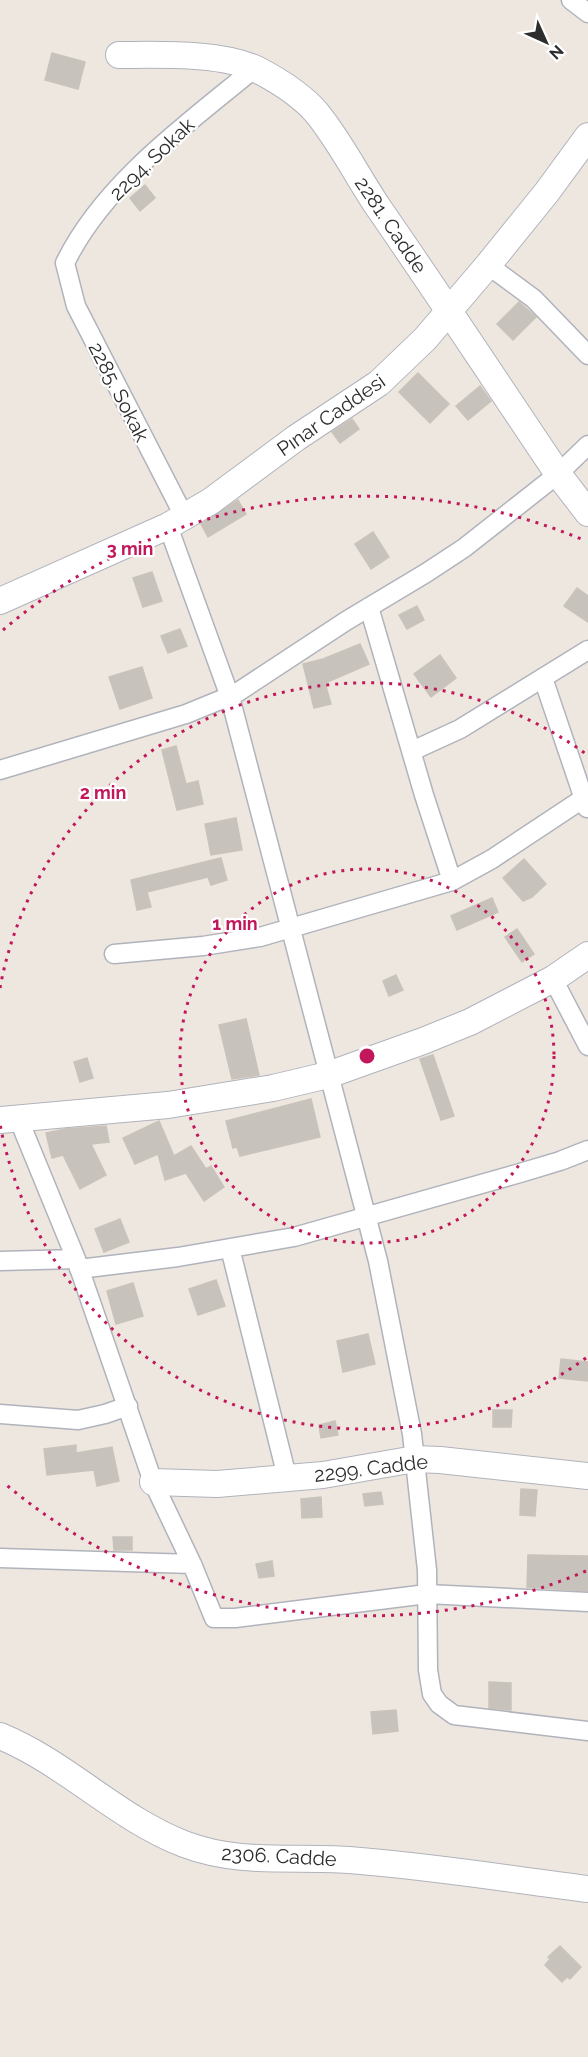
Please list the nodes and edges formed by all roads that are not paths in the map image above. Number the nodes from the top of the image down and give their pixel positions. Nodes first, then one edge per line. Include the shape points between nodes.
1 (571, 0) edge
2 (588, 13) edge
3 (119, 55) dead end
4 (255, 68) junction
5 (586, 144) edge
6 (65, 263) joint
7 (488, 265) junction
8 (448, 310) junction
9 (588, 355) edge
10 (588, 445) edge
11 (558, 474) junction
12 (588, 513) edge
13 (176, 521) junction
14 (0, 601) edge
15 (369, 607) junction
16 (588, 650) edge
17 (543, 678) junction
18 (230, 697) junction
19 (411, 751) junction
20 (0, 770) edge
21 (586, 804) edge
22 (452, 881) junction
23 (290, 930) junction
24 (114, 954) dead end
25 (588, 955) edge
26 (554, 979) junction
27 (588, 1046) edge
28 (328, 1075) junction
29 (9, 1120) edge
30 (588, 1150) edge
31 (366, 1218) junction
32 (230, 1248) junction
33 (0, 1261) edge
34 (77, 1264) junction
35 (128, 1406) junction
36 (0, 1414) edge
37 (415, 1459) junction
38 (588, 1476) edge
39 (287, 1478) junction
40 (153, 1482) junction
41 (0, 1558) edge
42 (192, 1564) junction
43 (427, 1594) junction
44 (588, 1602) edge
45 (588, 1731) edge
46 (0, 1736) edge
47 (588, 1889) edge

1 - 2 street
3 - 4 street, 2281. Cadde via 200,57
4 - 6 street, 2294. Sokak via 136,170 87,227
4 - 8 street, 2281. Cadde via 288,87 316,112
5 - 7 street, Pınar Caddesi
6 - 13 street, 2285. Sokak via 76,306
7 - 8 street, Pınar Caddesi
7 - 9 street via 534,299
8 - 11 street, 2281. Cadde
8 - 13 street, Pınar Caddesi via 379,383 211,501
10 - 11 street
11 - 12 street, 2281. Cadde
11 - 15 street via 471,543
13 - 14 street, Pınar Caddesi
13 - 18 street, 2285. Sokak
15 - 18 street
15 - 19 street
16 - 17 street
17 - 19 street via 460,729
17 - 21 street
18 - 20 street
18 - 23 street, 2285. Sokak
19 - 22 street
21 - 22 street
22 - 23 street
23 - 24 street via 203,946
23 - 28 street, 2285. Sokak
25 - 26 street
26 - 27 street
26 - 28 street via 460,1026
28 - 29 street via 168,1105
28 - 31 street, 2285. Sokak
29 - 34 street
30 - 31 street
31 - 32 street via 294,1237
31 - 37 street, 2285. Sokak
32 - 34 street via 167,1258
32 - 39 street
33 - 34 street
34 - 35 street
35 - 36 street via 78,1420
35 - 40 street
37 - 38 street, 2299. Cadde
37 - 39 street, 2299. Cadde
37 - 43 street, 2285. Sokak
39 - 40 street, 2299. Cadde via 217,1484
40 - 42 street
41 - 42 street
42 - 43 street via 214,1618
43 - 44 street
43 - 45 street, 2285. Sokak via 428,1670 432,1694 439,1704 454,1715 468,1718
46 - 47 street, 2306. Cadde via 161,1834 207,1851 231,1857 350,1860

